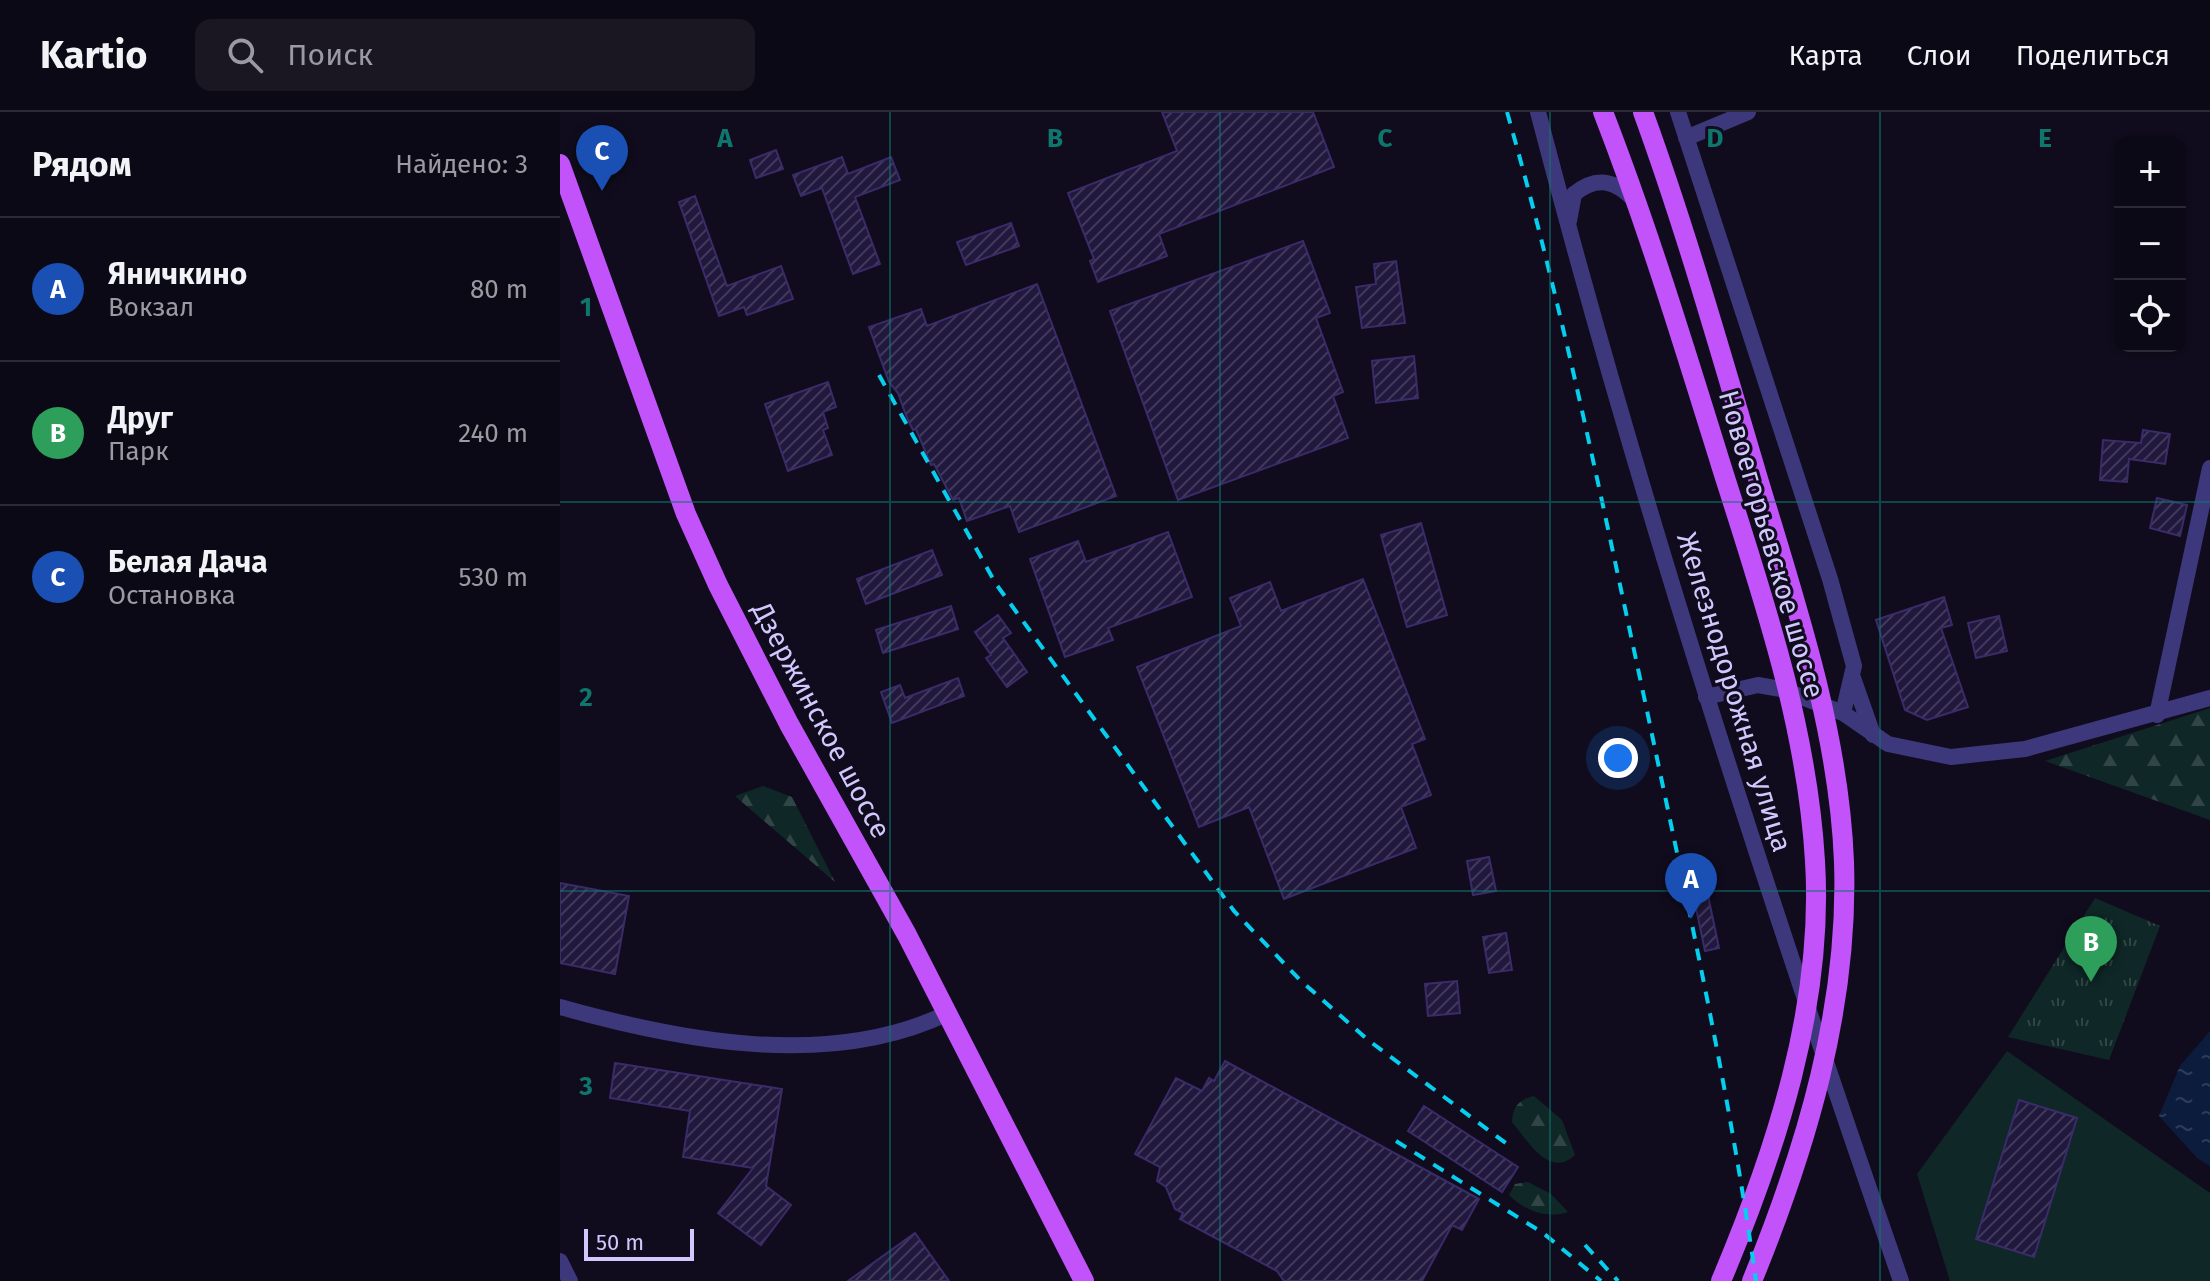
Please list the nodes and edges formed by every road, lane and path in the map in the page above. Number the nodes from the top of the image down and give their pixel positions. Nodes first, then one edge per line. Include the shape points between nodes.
1 (1538, 112) edge
2 (1603, 112) edge
3 (1643, 112) edge
4 (1678, 112) edge
5 (1748, 112) edge
6 (1686, 138) junction
7 (560, 164) edge
8 (1639, 205) junction
9 (1569, 230) junction
10 (2210, 468) edge
11 (1852, 675) junction
12 (1706, 697) junction
13 (2210, 698) edge
14 (1843, 713) junction
15 (2157, 715) junction
16 (1873, 737) junction
17 (560, 1007) edge
18 (948, 1013) junction
19 (560, 1261) edge
20 (570, 1281) edge
21 (1084, 1281) edge
22 (1721, 1281) edge
23 (1752, 1281) edge
24 (1901, 1281) edge

1 - 9 street, Железнодорожная улица
2 - 8 main road, Новоегорьевское шоссе
3 - 23 main road, Новоегорьевское шоссе via 1672,190 1811,657 1841,833 1842,932 1822,1075 1789,1185
4 - 6 street
5 - 6 street
6 - 11 street via 1830,579
7 - 18 main road, Дзержинское шоссе via 699,542 789,724
8 - 9 street via 1612,182 1585,185 1574,194
8 - 22 main road, Новоегорьевское шоссе via 1783,663 1812,836 1813,930 1794,1068 1762,1175
9 - 12 street, Железнодорожная улица via 1612,391
10 - 15 street
11 - 14 street
11 - 16 street
12 - 14 street via 1758,685
12 - 24 street, Железнодорожная улица
13 - 15 street
14 - 16 street
15 - 16 street via 2025,749 1951,757
17 - 18 street via 692,1038 815,1044 913,1029
18 - 21 main road, Дзержинское шоссе
19 - 20 street

